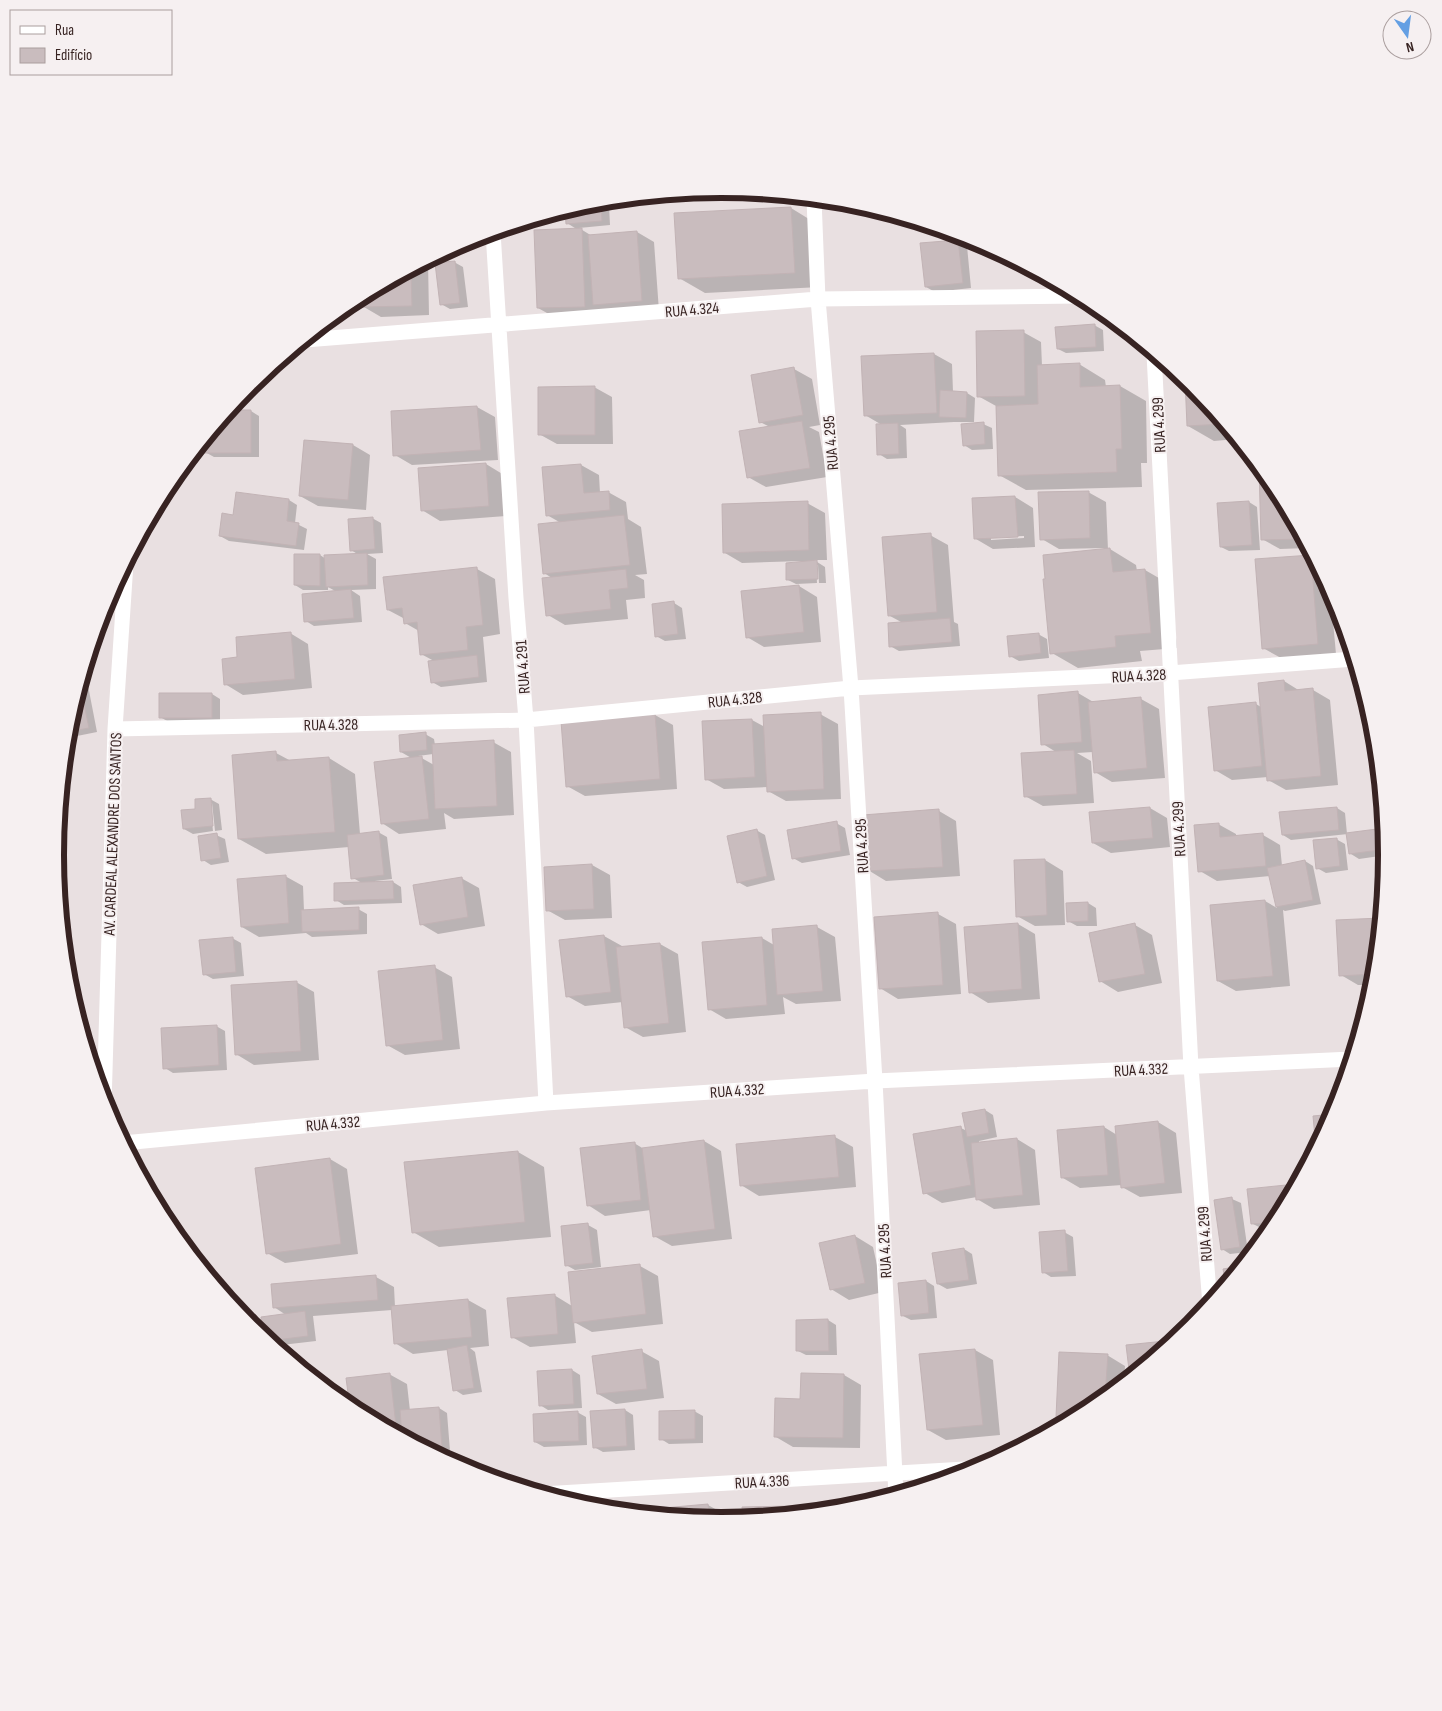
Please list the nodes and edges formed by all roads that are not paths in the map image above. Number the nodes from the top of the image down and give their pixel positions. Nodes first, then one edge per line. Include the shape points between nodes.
1 (814, 205) edge
2 (493, 239) edge
3 (1066, 296) edge
4 (818, 299) junction
5 (499, 325) junction
6 (315, 339) edge
7 (1154, 361) edge
8 (125, 581) edge
9 (1348, 659) edge
10 (1170, 673) junction
11 (851, 688) junction
12 (526, 720) junction
13 (115, 729) junction
14 (1345, 1059) edge
15 (1191, 1067) junction
16 (875, 1081) junction
17 (105, 1082) edge
18 (546, 1103) junction
19 (130, 1142) edge
20 (1209, 1295) edge
21 (955, 1470) edge
22 (895, 1473) junction
23 (896, 1489) edge
24 (573, 1495) edge

1 - 4 street, RUA 4.295
2 - 5 street, RUA 4.291
3 - 4 street, RUA 4.324
4 - 5 street, RUA 4.324
4 - 11 street, RUA 4.295
5 - 6 street, RUA 4.324
5 - 12 street, RUA 4.291
7 - 10 street, RUA 4.299
8 - 13 street, AV. CARDEAL ALEXANDRE DOS SANTOS
9 - 10 street, RUA 4.328
10 - 11 street, RUA 4.328
10 - 15 street, RUA 4.299
11 - 12 street, RUA 4.328
11 - 16 street, RUA 4.295
12 - 13 street, RUA 4.328
12 - 18 street, RUA 4.291
13 - 17 street, AV. CARDEAL ALEXANDRE DOS SANTOS
14 - 15 street, RUA 4.332
15 - 16 street, RUA 4.332
15 - 20 street, RUA 4.299
16 - 18 street, RUA 4.332
16 - 22 street, RUA 4.295
18 - 19 street, RUA 4.332
21 - 22 street, RUA 4.336
22 - 23 street, RUA 4.295
22 - 24 street, RUA 4.336

